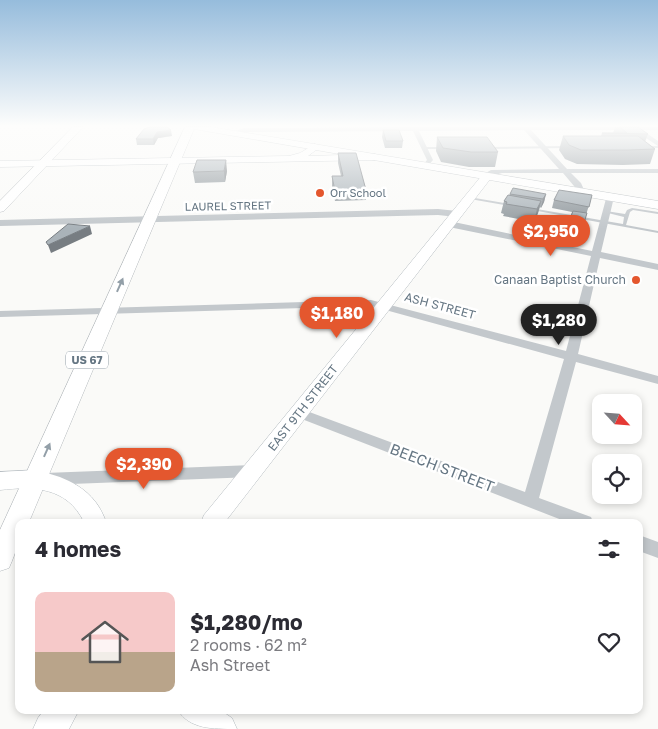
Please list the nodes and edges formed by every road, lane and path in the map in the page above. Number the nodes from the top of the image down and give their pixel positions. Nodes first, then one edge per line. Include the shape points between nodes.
1 (45, 161) edge
2 (174, 161) joint
3 (398, 161) edge
4 (429, 161) edge
5 (555, 161) edge
6 (0, 164) edge
7 (42, 164) junction
8 (426, 166) junction
9 (565, 171) junction
10 (658, 171) edge
11 (487, 176) junction
12 (581, 192) junction
13 (610, 197) junction
14 (470, 198) junction
15 (658, 204) edge
16 (518, 206) edge
17 (641, 206) junction
18 (0, 208) edge
19 (527, 208) edge
20 (658, 214) edge
21 (626, 216) junction
22 (605, 217) junction
23 (150, 219) junction
24 (453, 219) junction
25 (0, 223) edge
26 (626, 224) dead end
27 (658, 232) edge
28 (595, 254) junction
29 (658, 267) edge
30 (384, 305) junction
31 (108, 311) junction
32 (0, 314) edge
33 (571, 356) junction
34 (658, 380) edge
35 (299, 413) junction
36 (253, 471) junction
37 (35, 479) junction
38 (0, 481) edge
39 (530, 502) junction
40 (18, 519) edge
41 (94, 519) edge
42 (214, 519) edge
43 (577, 519) edge
44 (15, 525) edge
45 (643, 544) edge
46 (658, 550) edge
47 (0, 559) edge
48 (61, 714) edge
49 (199, 714) edge
50 (49, 729) edge
51 (222, 729) edge

1 - 7 main road
2 - 7 street
2 - 23 main road, US 67
3 - 8 main road
4 - 8 street
5 - 9 street
6 - 7 street
7 - 18 main road
8 - 11 main road
9 - 10 street
9 - 11 street
9 - 12 street
11 - 12 main road
11 - 14 street, EAST 9TH STREET
12 - 13 main road
13 - 17 main road
13 - 22 street
14 - 16 lane
14 - 24 street, EAST 9TH STREET
15 - 17 main road
17 - 20 lane
17 - 21 lane via 629,210
19 - 22 lane
21 - 22 lane
21 - 26 lane
22 - 27 lane
22 - 28 street
23 - 24 street, LAUREL STREET via 438,212
23 - 25 street, LAUREL STREET
31 -> 23 main road, US 67
24 - 28 street, LAUREL STREET
24 - 30 street, EAST 9TH STREET
28 - 29 street, LAUREL STREET
28 - 33 street
30 - 31 street, ASH STREET via 358,302
30 - 33 street, ASH STREET
30 - 35 street, EAST 9TH STREET
31 - 32 street, ASH STREET
37 -> 31 main road, US 67
33 - 34 street, ASH STREET
33 - 39 street
35 - 36 street, EAST 9TH STREET
35 - 39 street, BEECH STREET
36 - 37 street
36 - 42 street, EAST 9TH STREET
37 - 38 street
37 - 40 main road, US 67
37 - 41 street via 70,490 88,507
39 - 43 street, BEECH STREET
44 - 47 main road, US 67
45 - 46 street
48 - 50 street
49 - 51 street

